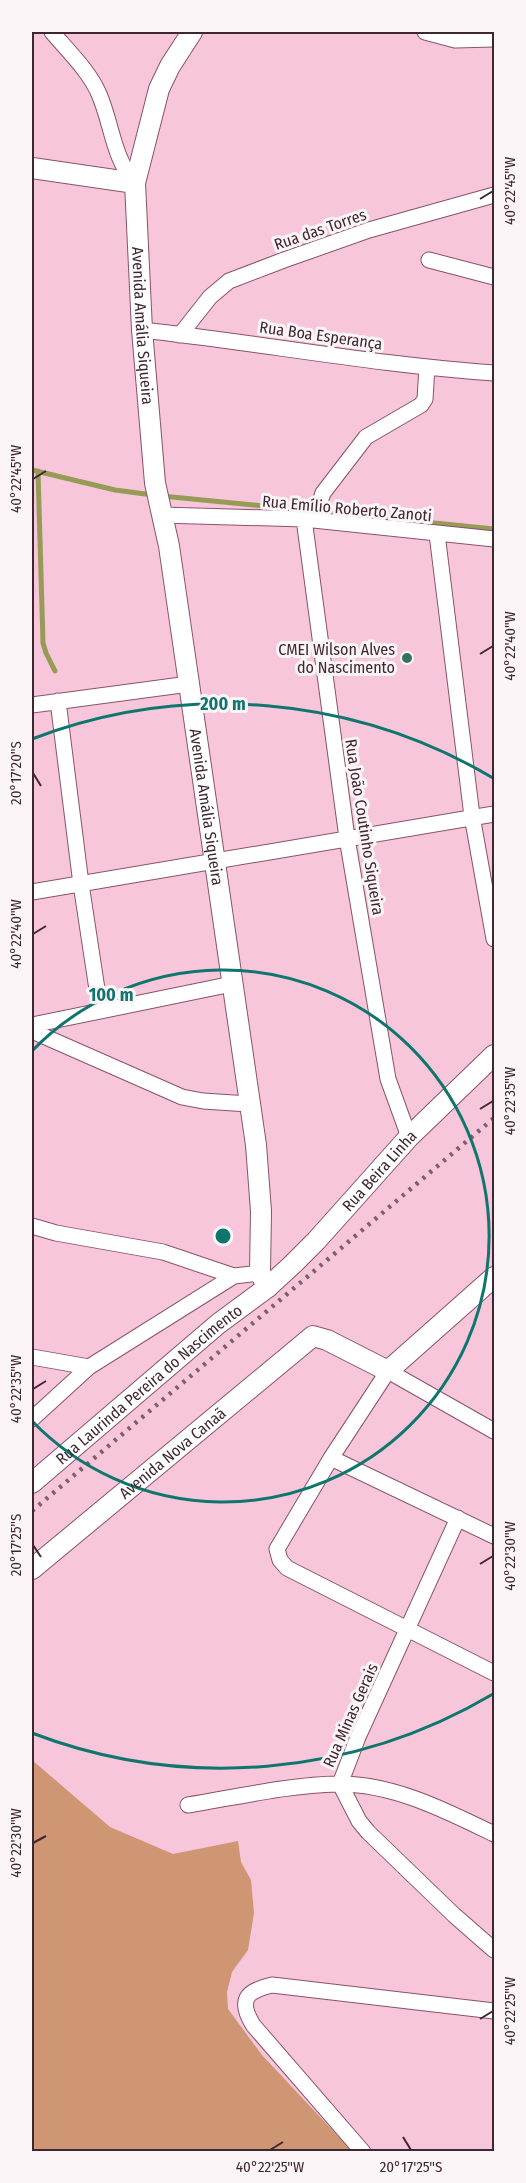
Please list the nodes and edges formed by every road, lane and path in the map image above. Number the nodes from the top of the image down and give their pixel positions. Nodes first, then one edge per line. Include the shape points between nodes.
1 (52, 32) edge
2 (192, 32) edge
3 (425, 32) edge
4 (495, 39) edge
5 (32, 168) edge
6 (135, 183) junction
7 (495, 195) edge
8 (429, 260) dead end
9 (495, 278) edge
10 (142, 330) junction
11 (180, 335) junction
12 (427, 367) junction
13 (495, 373) edge
14 (160, 512) junction
15 (309, 519) junction
16 (437, 534) junction
17 (495, 539) edge
18 (189, 684) junction
19 (58, 700) junction
20 (32, 705) edge
21 (495, 814) edge
22 (472, 816) junction
23 (347, 838) junction
24 (214, 861) junction
25 (81, 884) junction
26 (32, 892) edge
27 (495, 939) edge
28 (232, 984) junction
29 (100, 1009) junction
30 (32, 1025) edge
31 (32, 1031) edge
32 (495, 1055) edge
33 (249, 1104) junction
34 (409, 1137) junction
35 (32, 1226) edge
36 (234, 1276) junction
37 (495, 1277) edge
38 (264, 1280) junction
39 (32, 1357) edge
40 (88, 1367) junction
41 (388, 1371) junction
42 (32, 1419) edge
43 (492, 1427) edge
44 (331, 1458) junction
45 (32, 1483) edge
46 (458, 1518) junction
47 (495, 1536) edge
48 (32, 1569) edge
49 (408, 1629) junction
50 (495, 1673) edge
51 (340, 1784) junction
52 (188, 1805) dead end
53 (495, 1834) edge
54 (495, 1950) edge
55 (495, 2011) edge
56 (363, 2151) edge

1 - 6 street via 98,92 118,158
2 - 6 street, Avenida Amália Siqueira via 159,89
3 - 4 street via 455,40
5 - 6 street
6 - 10 street, Avenida Amália Siqueira
7 - 11 street, Rua das Torres via 369,230 229,281 210,297
8 - 9 street
10 - 11 street, Rua Boa Esperança
10 - 14 street, Avenida Amália Siqueira
11 - 12 street, Rua Boa Esperança
12 - 13 street, Rua Boa Esperança
12 - 15 street via 425,399 421,405 366,437
14 - 15 street, Rua Emílio Roberto Zanoti
14 - 18 street, Avenida Amália Siqueira via 169,546
15 - 16 street, Rua Emílio Roberto Zanoti
15 - 23 street, Rua João Coutinho Siqueira
16 - 17 street, Rua Emílio Roberto Zanoti
16 - 22 street
18 - 19 street
18 - 24 street, Avenida Amália Siqueira
19 - 20 street
19 - 25 street
21 - 22 street
22 - 23 street
22 - 27 street
23 - 24 street
23 - 34 street, Rua João Coutinho Siqueira via 388,1079
24 - 25 street
24 - 28 street, Avenida Amália Siqueira
25 - 26 street
25 - 29 street
28 - 29 street
28 - 33 street, Avenida Amália Siqueira
29 - 30 street
31 - 33 street via 182,1097
32 - 34 street, Rua Beira Linha
33 - 38 street, Avenida Amália Siqueira via 256,1145
34 - 38 street, Rua Beira Linha via 316,1241
35 - 36 street via 163,1252
36 - 38 street
36 - 40 street
37 - 41 street
38 - 45 street, Rua Laurinda Pereira do Nascimento
39 - 40 street
40 - 42 street
41 - 43 street
41 - 44 street
41 - 48 street, Avenida Nova Canaã via 313,1336
44 - 46 street
44 - 49 street via 279,1544 277,1555 287,1568
46 - 47 street
46 - 49 street, Rua Minas Gerais
49 - 50 street
49 - 51 street, Rua Minas Gerais
51 - 52 street via 288,1788
51 - 53 street via 386,1790
51 - 54 street, Rua Minas Gerais via 368,1832
55 - 56 street via 272,1985 250,1994 245,2002 253,2025

